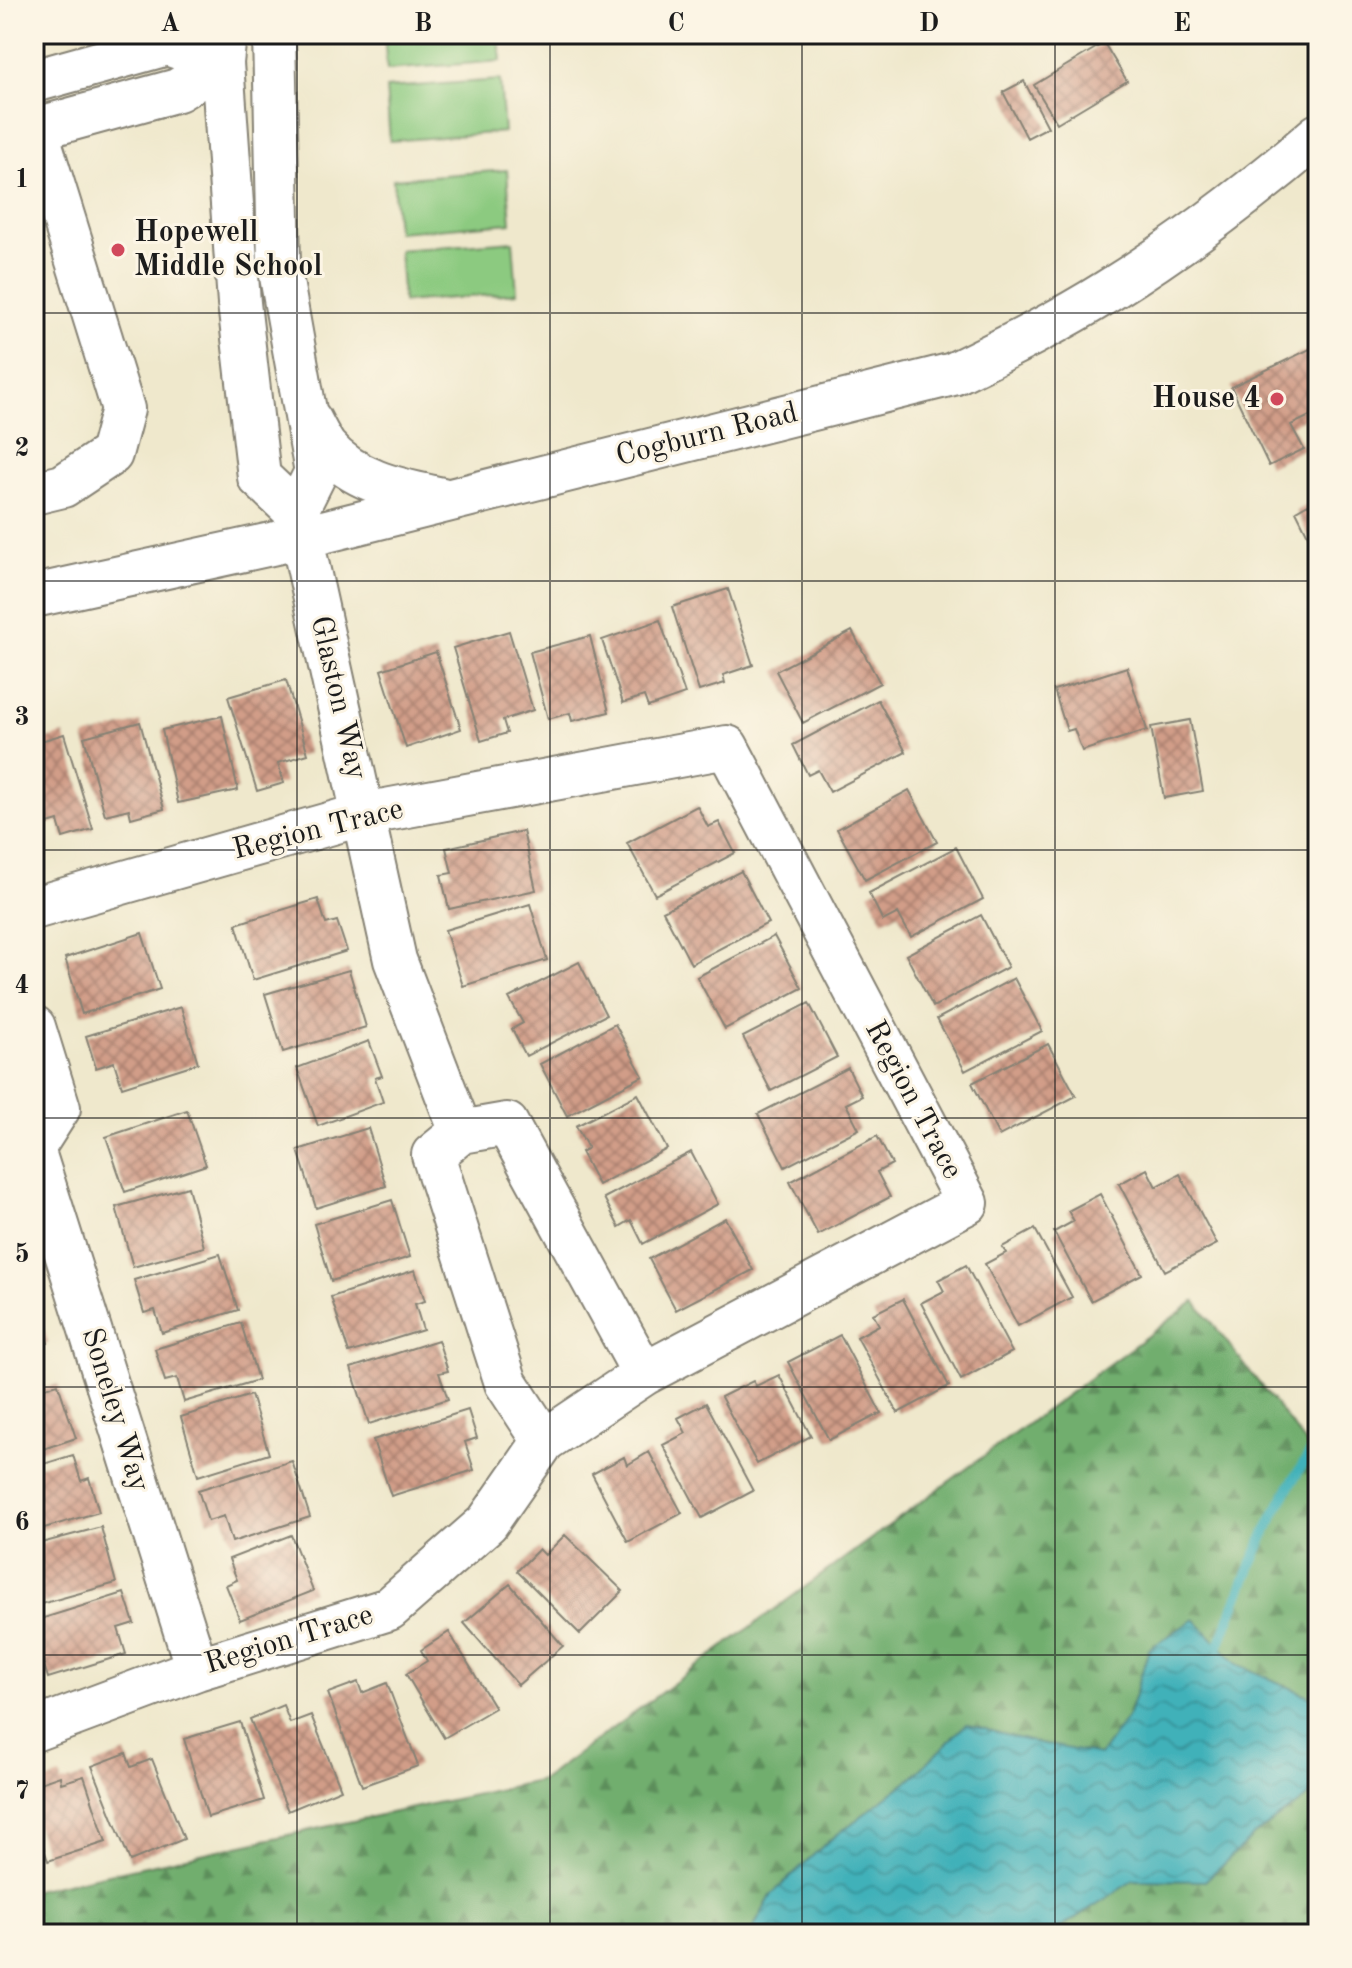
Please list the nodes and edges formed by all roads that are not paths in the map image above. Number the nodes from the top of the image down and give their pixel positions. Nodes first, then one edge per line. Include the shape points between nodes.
1 (274, 47) edge
2 (224, 48) edge
3 (34, 81) edge
4 (1318, 135) edge
5 (306, 413) junction
6 (34, 493) edge
7 (447, 500) junction
8 (299, 524) junction
9 (34, 596) edge
10 (364, 814) junction
11 (34, 908) edge
12 (34, 1027) edge
13 (461, 1132) junction
14 (34, 1149) edge
15 (644, 1374) junction
16 (544, 1441) junction
17 (197, 1669) junction
18 (34, 1730) edge

1 - 2 street
1 - 5 street via 279,265
2 - 3 street via 167,44
2 - 6 street via 178,90 36,129 123,409 111,454 63,486
2 - 8 street via 239,303 259,477
4 - 7 street, Cogburn Road via 1108,291 953,374
5 - 7 street via 327,448 361,476
5 - 8 street via 316,472
7 - 8 street, Cogburn Road
8 - 9 street, Cogburn Road
8 - 10 street, Glaston Way
10 - 11 street, Region Trace
10 - 13 street, Glaston Way via 395,960
10 - 15 street, Region Trace via 727,747 967,1203
12 - 14 street, Soneley Way via 59,1108
13 - 15 street via 507,1124
13 - 16 street via 433,1155 506,1383
14 - 17 street, Soneley Way
15 - 16 street, Region Trace
16 - 17 street, Region Trace via 487,1523 389,1609
17 - 18 street, Region Trace

